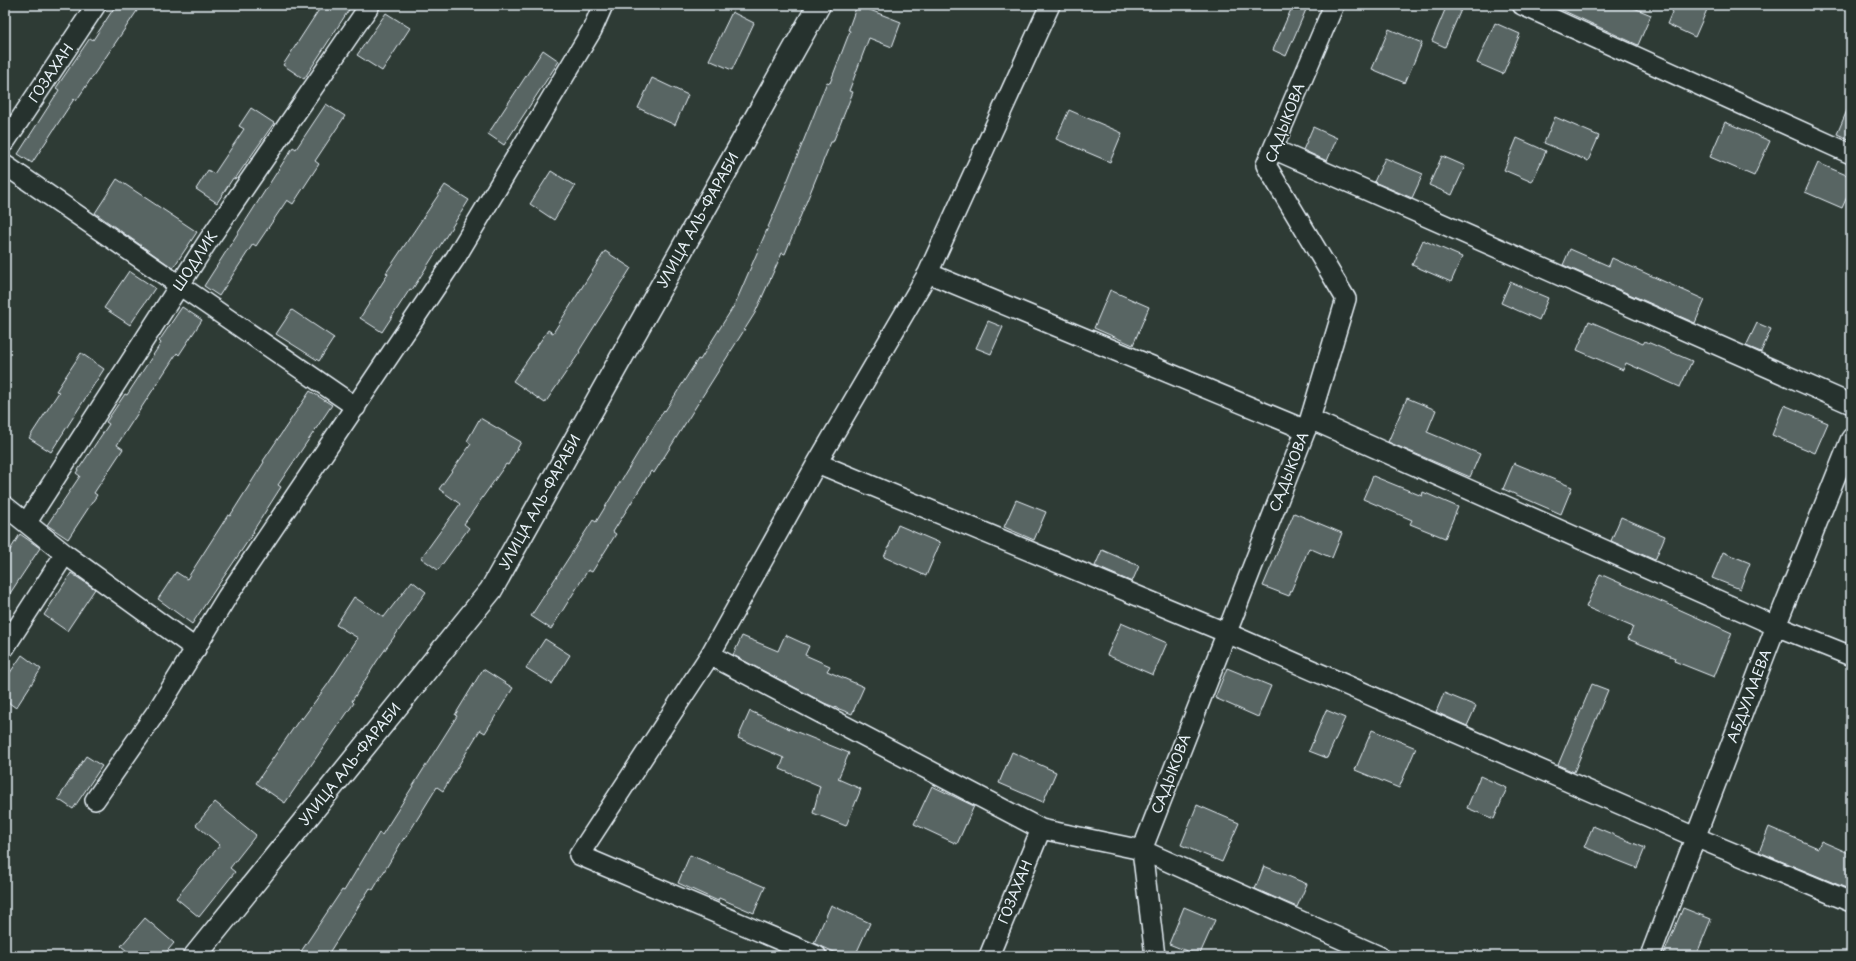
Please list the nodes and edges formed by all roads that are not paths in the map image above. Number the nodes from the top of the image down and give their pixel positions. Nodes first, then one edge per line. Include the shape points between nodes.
1 (96, 5) edge
2 (370, 5) edge
3 (603, 5) edge
4 (819, 5) edge
5 (1050, 5) edge
6 (1334, 5) edge
7 (1522, 5) edge
8 (5, 142) edge
9 (1273, 149) junction
10 (1851, 154) edge
11 (5, 165) edge
12 (928, 272) junction
13 (179, 286) junction
14 (1851, 404) edge
15 (356, 407) junction
16 (1308, 424) junction
17 (1851, 438) edge
18 (817, 463) junction
19 (5, 506) edge
20 (28, 522) junction
21 (65, 554) junction
22 (1776, 626) junction
23 (1226, 633) junction
24 (5, 647) edge
25 (196, 649) junction
26 (710, 655) junction
27 (1851, 656) edge
28 (95, 800) dead end
29 (1041, 829) junction
30 (1695, 837) junction
31 (1142, 850) junction
32 (1851, 902) edge
33 (195, 956) edge
34 (817, 956) edge
35 (988, 956) edge
36 (1155, 956) edge
37 (1379, 956) edge
38 (1650, 956) edge

1 - 8 street, ГОЗАХАН
2 - 13 street, ШОДЛИК
3 - 15 street via 592,30 456,257
4 - 33 main road, УЛИЦА АЛЬ-ФАРАБИ via 491,590
5 - 12 street
6 - 9 street, САДЫКОВА
7 - 10 street
9 - 14 street
9 - 16 street, САДЫКОВА via 1266,165 1346,299
11 - 13 street
12 - 16 street
12 - 18 street
13 - 15 street
13 - 20 street, ШОДЛИК
15 - 25 street via 227,597
16 - 22 street
16 - 23 street, САДЫКОВА
17 - 22 street, АБДУЛЛАЕВА
18 - 23 street
18 - 26 street
19 - 20 street
20 - 21 street
21 - 24 street
21 - 25 street
22 - 27 street
22 - 30 street, АБДУЛЛАЕВА
23 - 30 street
23 - 31 street, САДЫКОВА
25 - 28 street via 157,711
26 - 29 street
26 - 34 street via 579,855
29 - 31 street
29 - 35 street, ГОЗАХАН
30 - 32 street
30 - 38 street, АБДУЛЛАЕВА
31 - 36 street, САДЫКОВА
31 - 37 street

